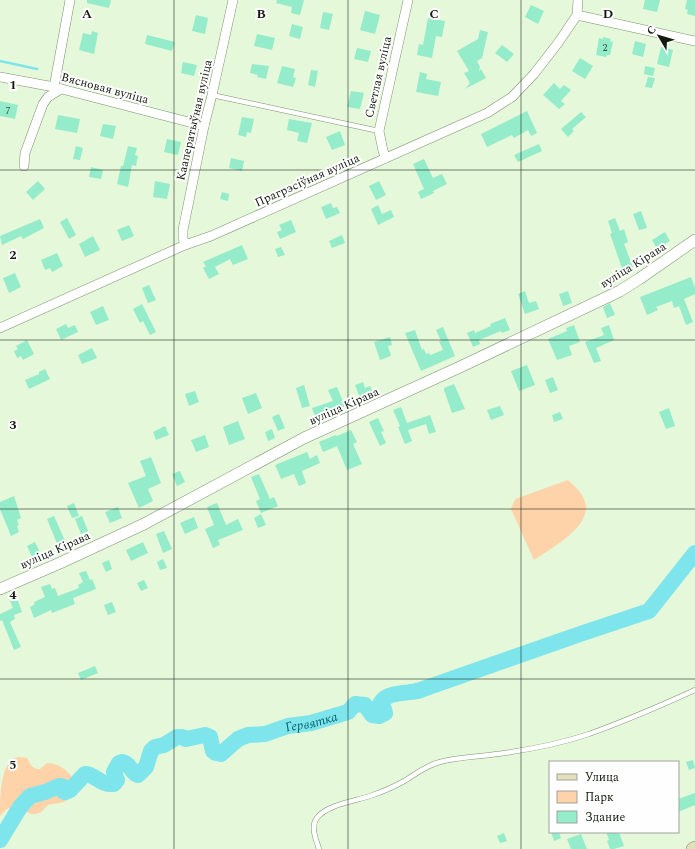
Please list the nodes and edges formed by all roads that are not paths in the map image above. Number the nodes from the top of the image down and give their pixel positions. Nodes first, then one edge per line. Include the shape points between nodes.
1 (70, 0) edge
2 (234, 0) edge
3 (408, 0) edge
4 (578, 0) edge
5 (577, 15) junction
6 (695, 41) edge
7 (0, 77) edge
8 (57, 88) junction
9 (212, 95) junction
10 (204, 126) junction
11 (379, 132) junction
12 (386, 158) junction
13 (24, 166) dead end
14 (695, 240) edge
15 (186, 245) junction
16 (0, 328) edge
17 (0, 589) edge
18 (695, 690) edge
19 (319, 849) edge

1 - 8 street
2 - 9 street, Кааператыўная вуліца
3 - 11 street, Светлая вуліца
4 - 5 street
5 - 6 street
5 - 12 street, Прагрэсіўная вуліца via 534,74 512,97 487,113
7 - 8 street, Вясновая вуліца
8 - 10 street, Вясновая вуліца
8 - 13 street via 43,104 25,153
9 - 10 street, Кааператыўная вуліца
9 - 11 lane
10 - 15 street, Кааператыўная вуліца via 182,234
11 - 12 street, Светлая вуліца
12 - 15 street, Прагрэсіўная вуліца
14 - 17 street, вуліца Кірава via 620,291 304,438 144,524
15 - 16 street, Прагрэсіўная вуліца
18 - 19 lane via 588,734 542,747 456,758 424,768 389,789 322,813 313,826

